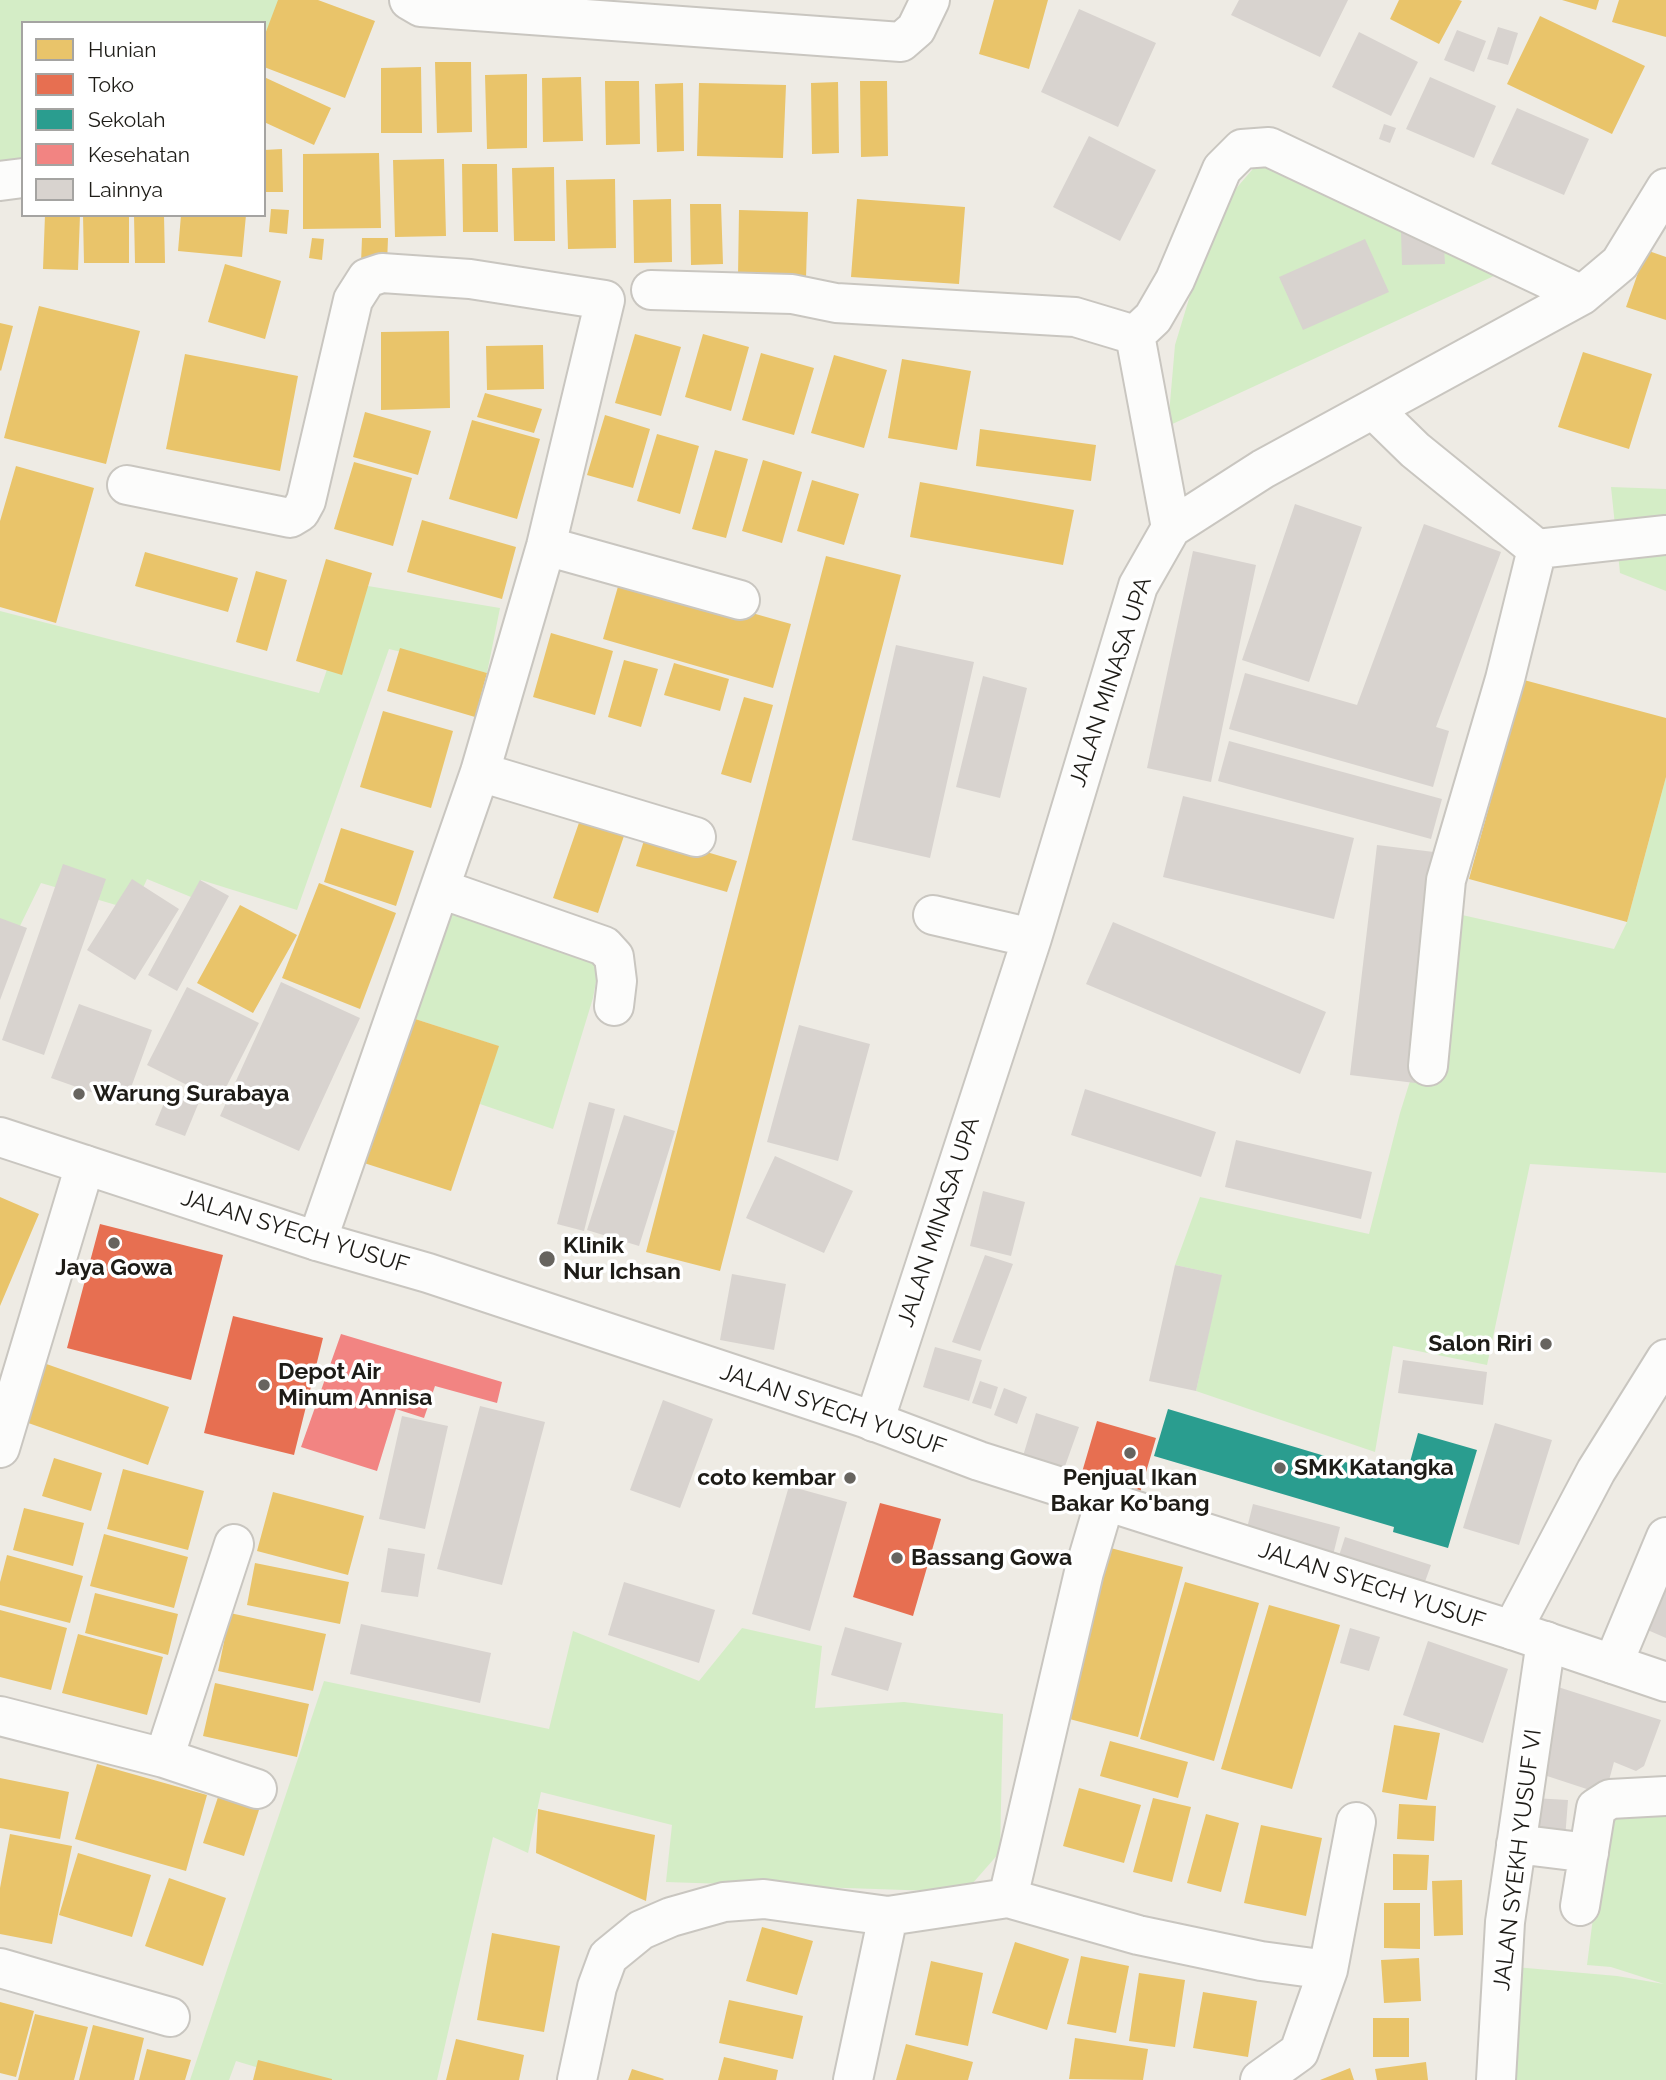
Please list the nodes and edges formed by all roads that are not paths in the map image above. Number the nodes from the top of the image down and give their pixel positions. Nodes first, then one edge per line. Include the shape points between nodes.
1 (409, 0) edge
2 (930, 0) edge
3 (21, 178) edge
4 (0, 181) edge
5 (1666, 188) edge
6 (651, 290) dead end
7 (1582, 295) junction
8 (1135, 335) junction
9 (1373, 409) junction
10 (127, 485) dead end
11 (1171, 528) junction
12 (1666, 535) edge
13 (546, 547) junction
14 (1537, 550) junction
15 (740, 600) dead end
16 (480, 772) junction
17 (696, 837) dead end
18 (441, 889) junction
19 (933, 915) dead end
20 (1032, 938) junction
21 (614, 1006) dead end
22 (1428, 1066) dead end
23 (0, 1137) edge
24 (85, 1165) junction
25 (317, 1241) junction
26 (1666, 1359) edge
27 (874, 1422) junction
28 (0, 1448) edge
29 (1105, 1501) junction
30 (1666, 1537) edge
31 (234, 1544) dead end
32 (1529, 1636) junction
33 (1613, 1664) junction
34 (1666, 1682) edge
35 (0, 1716) edge
36 (164, 1758) junction
37 (257, 1788) dead end
38 (1666, 1796) edge
39 (1356, 1822) dead end
40 (1516, 1844) junction
41 (1589, 1853) junction
42 (1008, 1898) junction
43 (1580, 1906) dead end
44 (888, 1916) junction
45 (0, 1968) edge
46 (1328, 1970) junction
47 (170, 2017) dead end
48 (577, 2080) edge
49 (853, 2080) edge
50 (1260, 2080) edge
51 (1496, 2080) edge

1 - 2 street via 421,7 901,42 916,29
3 - 4 street
5 - 7 street, JALAN MINASA UPA via 1620,262
6 - 8 street via 792,294 836,303 1076,317
7 - 8 street via 1269,147 1242,149 1222,169 1175,280 1153,318
7 - 9 street, JALAN MINASA UPA
8 - 11 street
9 - 11 street, JALAN MINASA UPA via 1263,469
9 - 14 street via 1415,450
10 - 13 street via 290,518 306,501 353,300 367,278 382,273 539,288 605,300
11 - 20 street, JALAN MINASA UPA via 1138,586
12 - 14 street
13 - 15 street
13 - 16 street
14 - 22 street via 1506,679 1446,880
16 - 17 street
16 - 18 street
18 - 21 street via 604,946 614,957
18 - 25 street
19 - 20 street
20 - 27 street, JALAN MINASA UPA
23 - 24 street, JALAN SYECH YUSUF
24 - 25 street, JALAN SYECH YUSUF
24 - 28 street
25 - 27 street, JALAN SYECH YUSUF via 428,1273
26 - 32 street, JALAN SYEKH YUSUF VI via 1596,1471
27 - 29 street, JALAN SYECH YUSUF
29 - 32 street, JALAN SYECH YUSUF
29 - 42 street via 1084,1572
30 - 33 street
31 - 36 street
32 - 33 street, JALAN SYECH YUSUF
32 - 40 street, JALAN SYEKH YUSUF VI
33 - 34 street, JALAN SYECH YUSUF
35 - 36 street
36 - 37 street
38 - 41 street via 1602,1802 1596,1808
39 - 46 street
40 - 41 street
40 - 51 street, JALAN SYEKH YUSUF VI
41 - 43 street
42 - 44 street
42 - 46 street via 1138,1935
44 - 48 street via 764,1899 724,1902 641,1930 608,1957
44 - 49 street
45 - 47 street
46 - 50 street via 1299,2052

